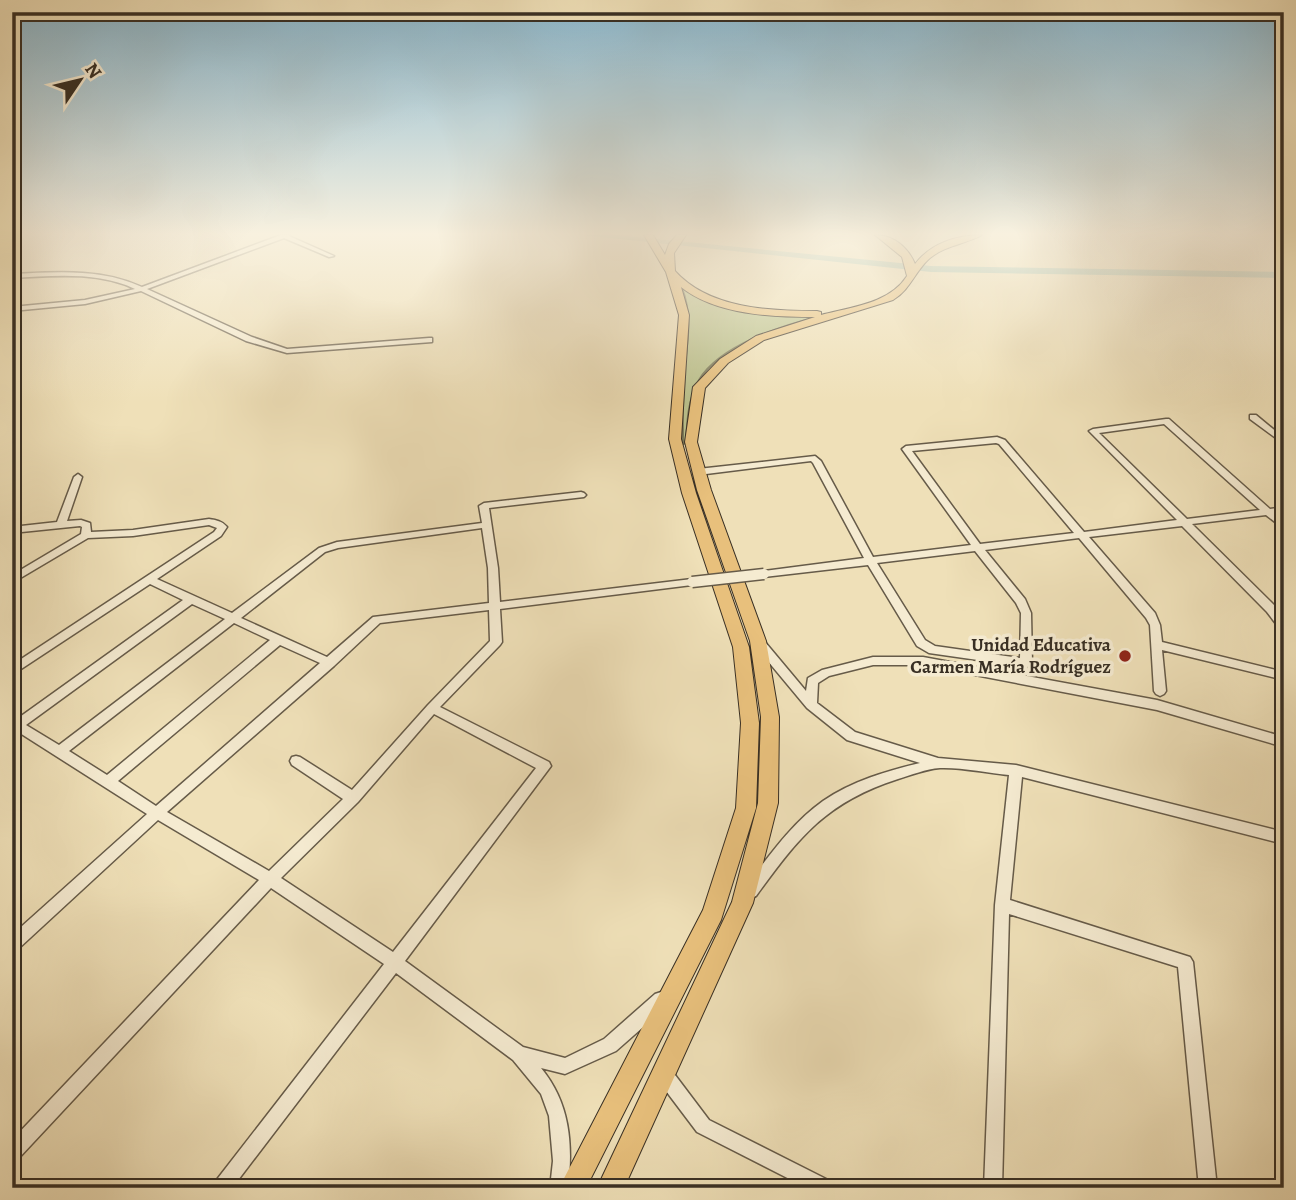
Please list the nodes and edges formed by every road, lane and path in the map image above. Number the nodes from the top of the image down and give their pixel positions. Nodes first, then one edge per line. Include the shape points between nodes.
1 (133, 291) edge
2 (146, 291) edge
3 (677, 291) edge
4 (697, 291) edge
5 (899, 291) edge
6 (860, 308) junction
7 (12, 309) edge
8 (429, 340) dead end
9 (1252, 417) dead end
10 (1284, 442) edge
11 (698, 472) junction
12 (78, 477) dead end
13 (581, 495) dead end
14 (1284, 510) edge
15 (1267, 511) junction
16 (1183, 522) junction
17 (61, 525) junction
18 (486, 525) junction
19 (1284, 526) edge
20 (12, 530) edge
21 (1082, 534) junction
22 (86, 535) junction
23 (978, 548) junction
24 (870, 560) junction
25 (12, 580) edge
26 (150, 580) junction
27 (190, 600) junction
28 (494, 606) junction
29 (234, 618) junction
30 (1284, 626) edge
31 (278, 640) junction
32 (758, 641) junction
33 (1157, 645) junction
34 (330, 663) junction
35 (12, 671) edge
36 (1284, 676) edge
37 (1160, 691) dead end
38 (811, 705) junction
39 (432, 708) junction
40 (15, 724) edge
41 (1284, 743) edge
42 (59, 752) junction
43 (296, 761) dead end
44 (938, 763) junction
45 (1016, 770) junction
46 (108, 781) junction
47 (353, 799) junction
48 (157, 813) junction
49 (1284, 838) edge
50 (270, 879) junction
51 (742, 903) junction
52 (1002, 905) junction
53 (12, 944) edge
54 (394, 962) junction
55 (677, 986) junction
56 (519, 1054) junction
57 (663, 1073) junction
58 (12, 1153) edge
59 (221, 1188) edge
60 (559, 1188) edge
61 (572, 1188) edge
62 (610, 1188) edge
63 (826, 1188) edge
64 (993, 1188) edge
65 (1208, 1188) edge

1 - 7 street via 85,302
2 - 8 street via 249,339 287,351
3 - 55 highway via 684,311 675,439 741,647 750,723 746,808 713,913
4 - 6 highway via 736,306 799,314
5 - 6 highway
6 - 11 highway via 770,334 735,353 707,376 699,387 693,418 691,442
9 - 10 street
11 - 24 street via 812,458
11 - 32 highway
12 - 17 street
13 - 18 street via 484,506
14 - 15 street
15 - 16 street
15 - 16 street via 1166,421 1093,431
15 - 19 street
16 - 21 street
16 - 30 street
17 - 20 street
17 - 22 street via 86,524
18 - 28 street
18 - 29 street via 329,547
21 - 23 street
21 - 23 street via 1002,442 906,449
21 - 33 street via 1151,616
22 - 25 street
22 - 26 street via 209,522 221,526 218,534
23 - 24 street
23 - 24 street via 1026,613 1026,663 933,650 921,643
24 - 28 street, bridge
26 - 27 street
26 - 35 street
27 - 29 street
27 - 40 street
28 - 34 street via 377,620
28 - 39 street via 496,642
29 - 31 street
29 - 42 street
31 - 34 street
31 - 46 street
32 - 38 street
32 - 51 highway via 770,717 768,803
33 - 36 street
33 - 37 street
34 - 48 street
38 - 41 street via 813,681 826,673 873,661 923,661 1157,705
38 - 44 street via 851,736
39 - 47 street
39 - 54 street via 545,766
40 - 42 street
42 - 46 street
43 - 47 street
44 - 45 street
44 - 51 street via 886,776 823,807 801,825
45 - 49 street
45 - 52 street
46 - 48 street
47 - 50 street
48 - 50 street
48 - 53 street
50 - 54 street
50 - 58 street
51 - 57 highway
52 - 64 street
52 - 65 street via 1185,962
54 - 56 street
54 - 59 street
55 - 56 street via 610,1045 565,1066
55 - 61 highway
56 - 60 street via 547,1088 558,1116
57 - 62 highway
57 - 63 street via 703,1126

